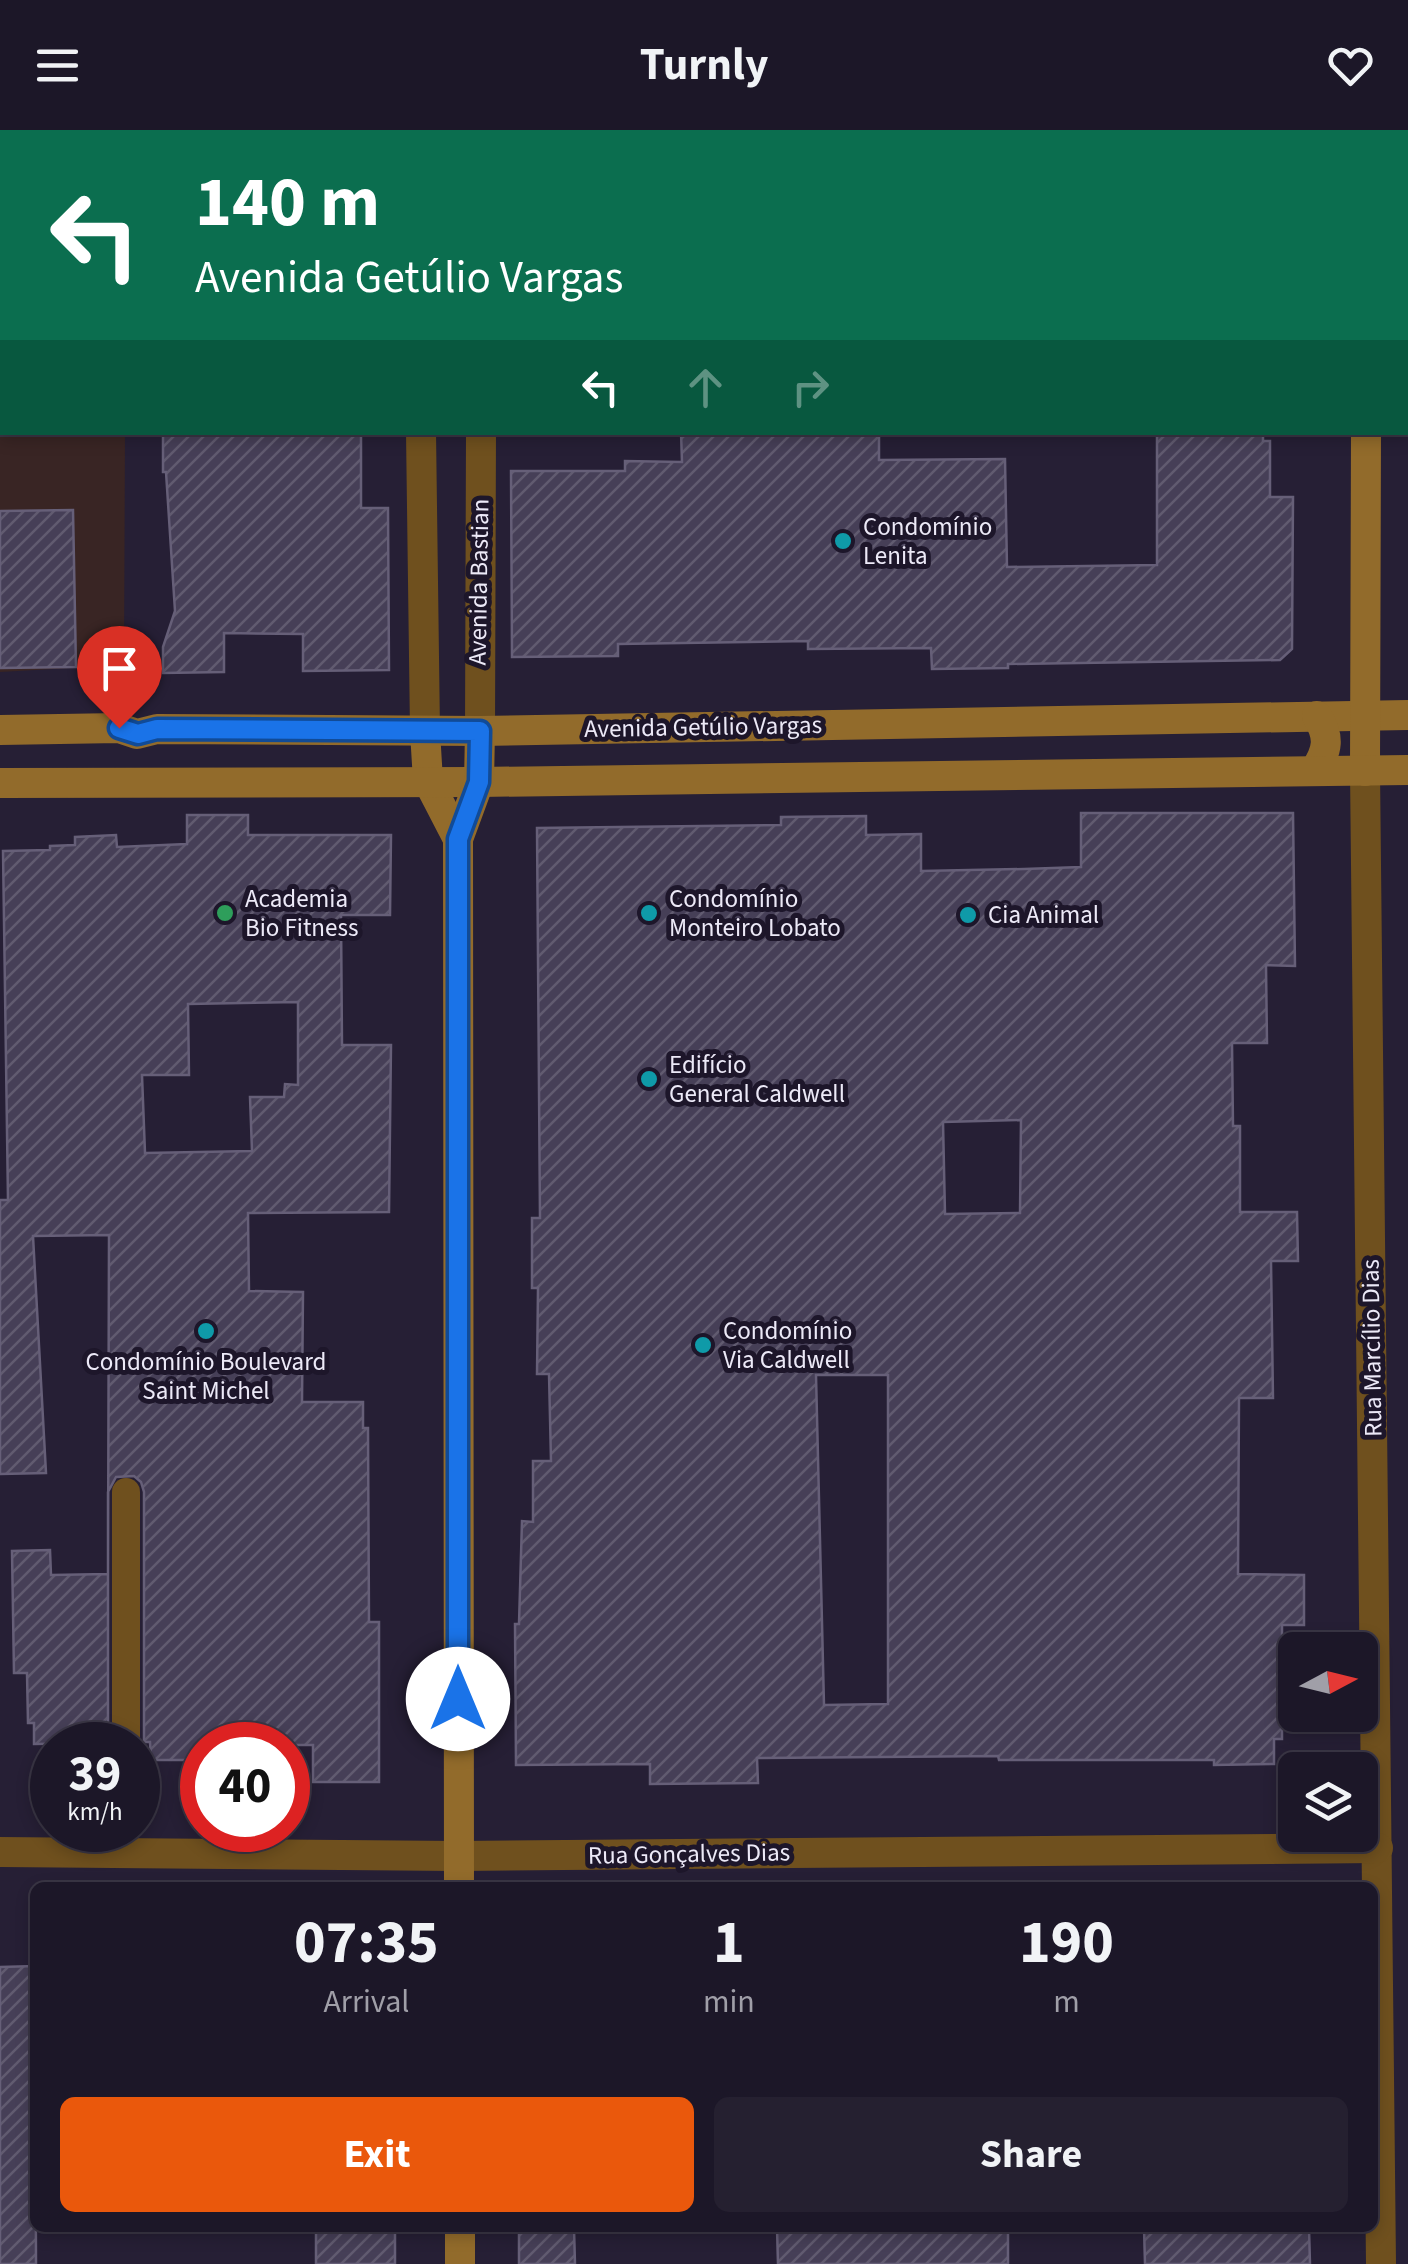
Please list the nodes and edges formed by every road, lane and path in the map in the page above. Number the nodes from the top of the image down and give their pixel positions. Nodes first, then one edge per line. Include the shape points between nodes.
1 (422, 435) edge
2 (481, 435) edge
3 (1366, 435) edge
4 (1408, 714) edge
5 (1366, 715) junction
6 (1318, 716) junction
7 (1408, 724) edge
8 (0, 730) edge
9 (425, 731) junction
10 (480, 731) junction
11 (1408, 756) edge
12 (1316, 770) junction
13 (1408, 770) edge
14 (1365, 771) junction
15 (428, 781) junction
16 (479, 782) junction
17 (0, 783) edge
18 (458, 839) junction
19 (126, 1492) dead end
20 (126, 1722) edge
21 (1377, 1752) edge
22 (160, 1843) edge
23 (1378, 1848) edge
24 (1278, 1849) edge
25 (30, 1850) edge
26 (0, 1852) edge
27 (458, 1856) junction
28 (458, 1882) edge
29 (460, 2232) edge
30 (1390, 2262) edge
31 (460, 2264) edge

1 - 9 street
2 - 10 street, Avenida Bastian
3 - 5 main road, Rua Marcílio Dias
4 - 5 main road, Avenida Getúlio Vargas
5 - 6 main road, Avenida Getúlio Vargas
5 - 14 main road, Rua Marcílio Dias
6 - 10 main road, Avenida Getúlio Vargas
6 - 12 main road via 1327,741
7 - 11 main road
8 - 9 main road, Avenida Getúlio Vargas
9 - 10 main road, Avenida Getúlio Vargas
9 - 15 main road
10 - 16 main road
12 - 14 main road, Avenida Getúlio Vargas
12 - 16 main road, Avenida Getúlio Vargas
13 - 14 main road, Avenida Getúlio Vargas
14 - 21 street, Rua Marcílio Dias
15 - 16 main road, Avenida Getúlio Vargas
15 - 17 main road, Avenida Getúlio Vargas
15 - 18 main road
16 - 18 main road
18 - 27 main road
19 - 20 lane
22 - 27 street, Rua Gonçalves Dias
23 - 30 street, Rua Marcílio Dias
24 - 27 street, Rua Gonçalves Dias
25 - 26 street, Rua Gonçalves Dias
27 - 28 main road
29 - 31 main road

